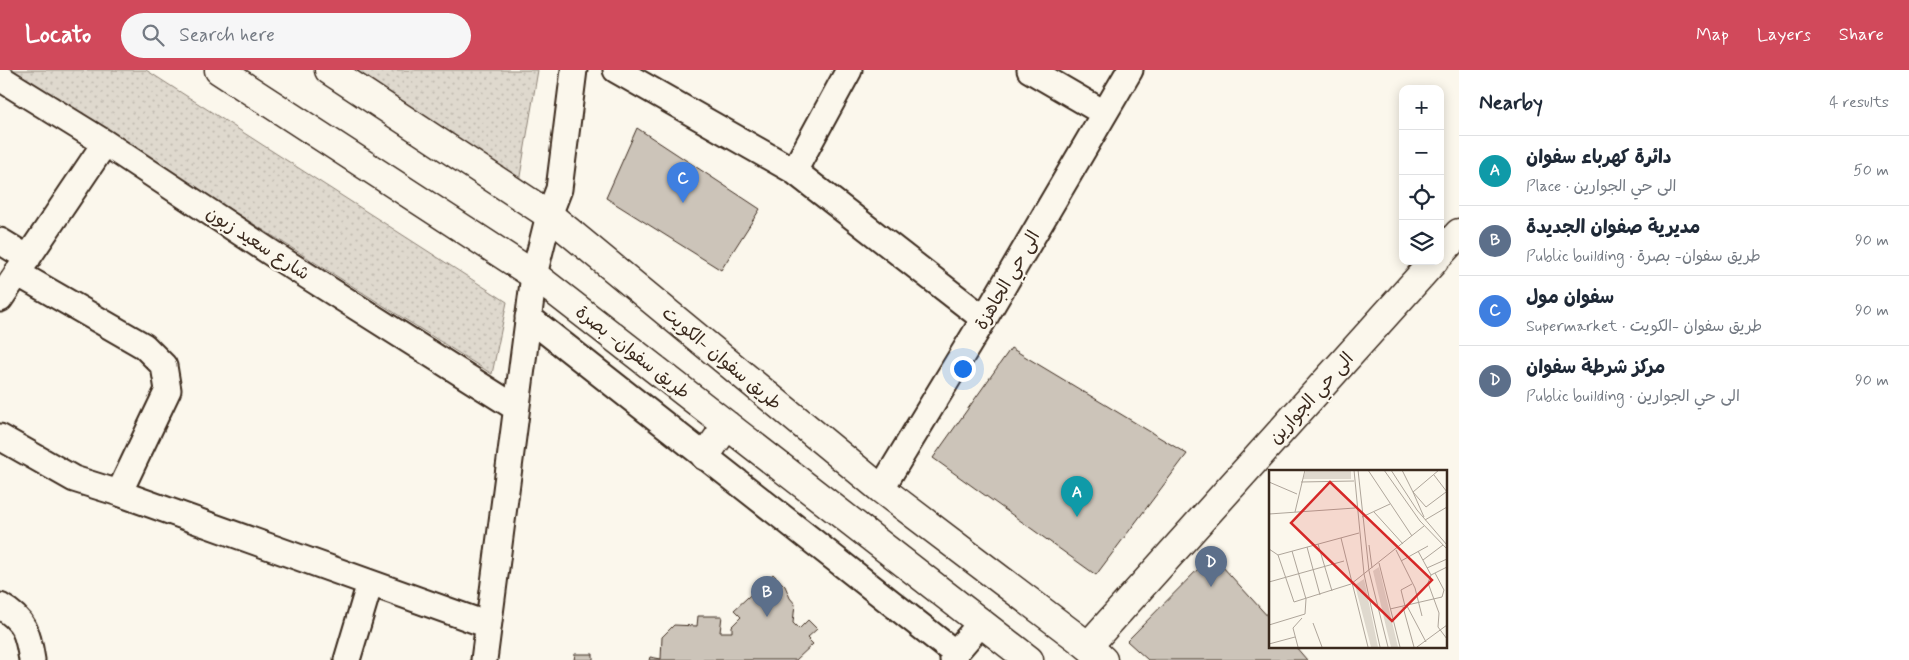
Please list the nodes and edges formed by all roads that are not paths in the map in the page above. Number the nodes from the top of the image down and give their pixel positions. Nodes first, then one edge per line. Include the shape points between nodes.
1 (219, 70) edge
2 (329, 70) edge
3 (574, 70) edge
4 (616, 70) edge
5 (849, 70) edge
6 (1030, 70) edge
7 (1130, 70) edge
8 (0, 78) edge
9 (1104, 113) junction
10 (105, 143) junction
11 (794, 171) junction
12 (549, 215) junction
13 (1459, 233) edge
14 (0, 241) edge
15 (1444, 250) edge
16 (23, 265) junction
17 (1431, 265) edge
18 (534, 275) junction
19 (1, 296) edge
20 (528, 317) junction
21 (984, 319) junction
22 (516, 408) junction
23 (727, 425) junction
24 (0, 437) edge
25 (705, 456) junction
26 (881, 489) junction
27 (120, 493) junction
28 (370, 583) junction
29 (0, 606) edge
30 (982, 624) junction
31 (488, 625) junction
32 (1096, 653) edge
33 (954, 656) edge
34 (32, 660) edge
35 (347, 660) edge
36 (484, 660) edge
37 (1029, 660) edge

1 - 18 main road, طريق سفوان- بصرة
2 - 12 main road, طريق سفوان -الكويت
3 - 12 street via 558,188
4 - 11 street
5 - 11 street
6 - 9 street
7 - 9 street, الى حي الجاهزة
8 - 10 street, شارع سعيد زبون
9 - 21 street, الى حي الجاهزة
10 - 16 street
10 - 22 street, شارع سعيد زبون
11 - 21 street
12 - 18 street
12 - 26 main road, طريق سفوان -الكويت
13 - 15 main road
14 - 16 street
16 - 19 street
16 - 27 street via 144,346 164,366 168,390
17 - 32 main road, الى حي الجوارين
18 - 20 street
18 - 23 main road, طريق سفوان- بصرة
20 - 22 street
20 - 25 street
21 - 26 street, الى حي الجاهزة
22 - 31 street
23 - 25 main road
23 - 30 main road, طريق سفوان- بصرة
24 - 27 street via 74,479
25 - 33 street
26 - 32 main road, طريق سفوان -الكويت
27 - 28 street
28 - 31 street
28 - 35 street
29 - 34 street via 12,613 23,626
30 - 33 street
30 - 37 main road, طريق سفوان- بصرة
31 - 36 street

